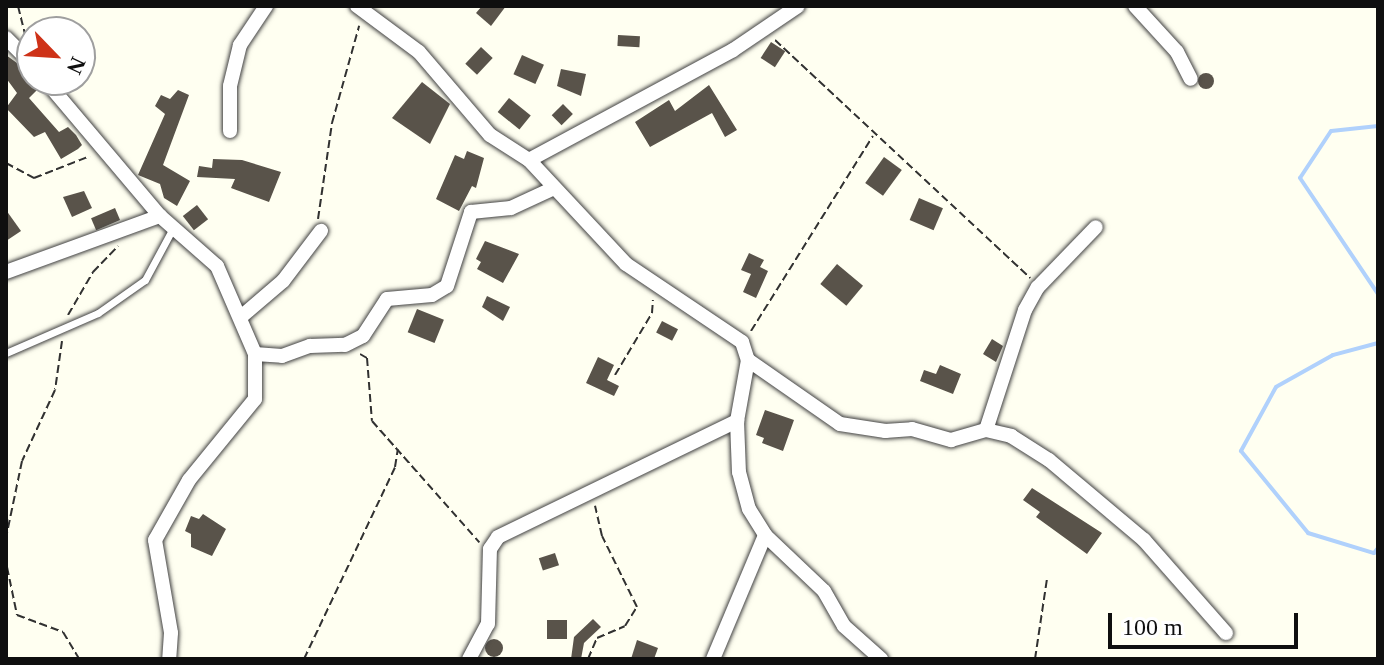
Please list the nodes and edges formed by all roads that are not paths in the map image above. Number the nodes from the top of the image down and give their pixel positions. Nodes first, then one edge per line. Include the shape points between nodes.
1 (266, 6) edge
2 (798, 6) edge
3 (1135, 6) edge
4 (361, 8) edge
5 (1191, 79) dead end
6 (58, 96) edge
7 (230, 131) dead end
8 (529, 160) junction
9 (552, 189) junction
10 (160, 216) junction
11 (174, 227) junction
12 (1096, 227) dead end
13 (321, 231) road end
14 (6, 272) edge
15 (242, 316) junction
16 (6, 353) edge
17 (255, 354) junction
18 (748, 360) junction
19 (737, 421) junction
20 (986, 430) junction
21 (765, 535) junction
22 (1226, 633) dead end
23 (169, 659) edge
24 (469, 659) edge
25 (713, 659) edge
26 (881, 659) edge

1 - 7 street via 240,45 230,86
2 - 8 street via 733,50
3 - 5 street via 1177,52
4 - 8 street via 419,52 490,135
6 - 10 street
8 - 9 street
9 - 17 street via 511,208 471,212 447,286 432,295 387,299 363,336 345,345 310,346 282,356
9 - 18 street via 651,282 742,342
10 - 11 street
10 - 14 street
11 - 15 street via 217,266
11 - 16 lane via 145,280 98,313
12 - 20 street via 1038,287
13 - 15 street via 283,281
15 - 17 street
17 - 23 street via 255,399 189,480 155,540 171,633
18 - 19 street
18 - 20 street via 840,424 912,429 951,440
19 - 21 street via 743,490
19 - 24 street via 592,495 513,527 490,549 488,624
20 - 22 street via 1011,436 1049,460 1144,540
21 - 25 street
21 - 26 street via 824,591 844,626

